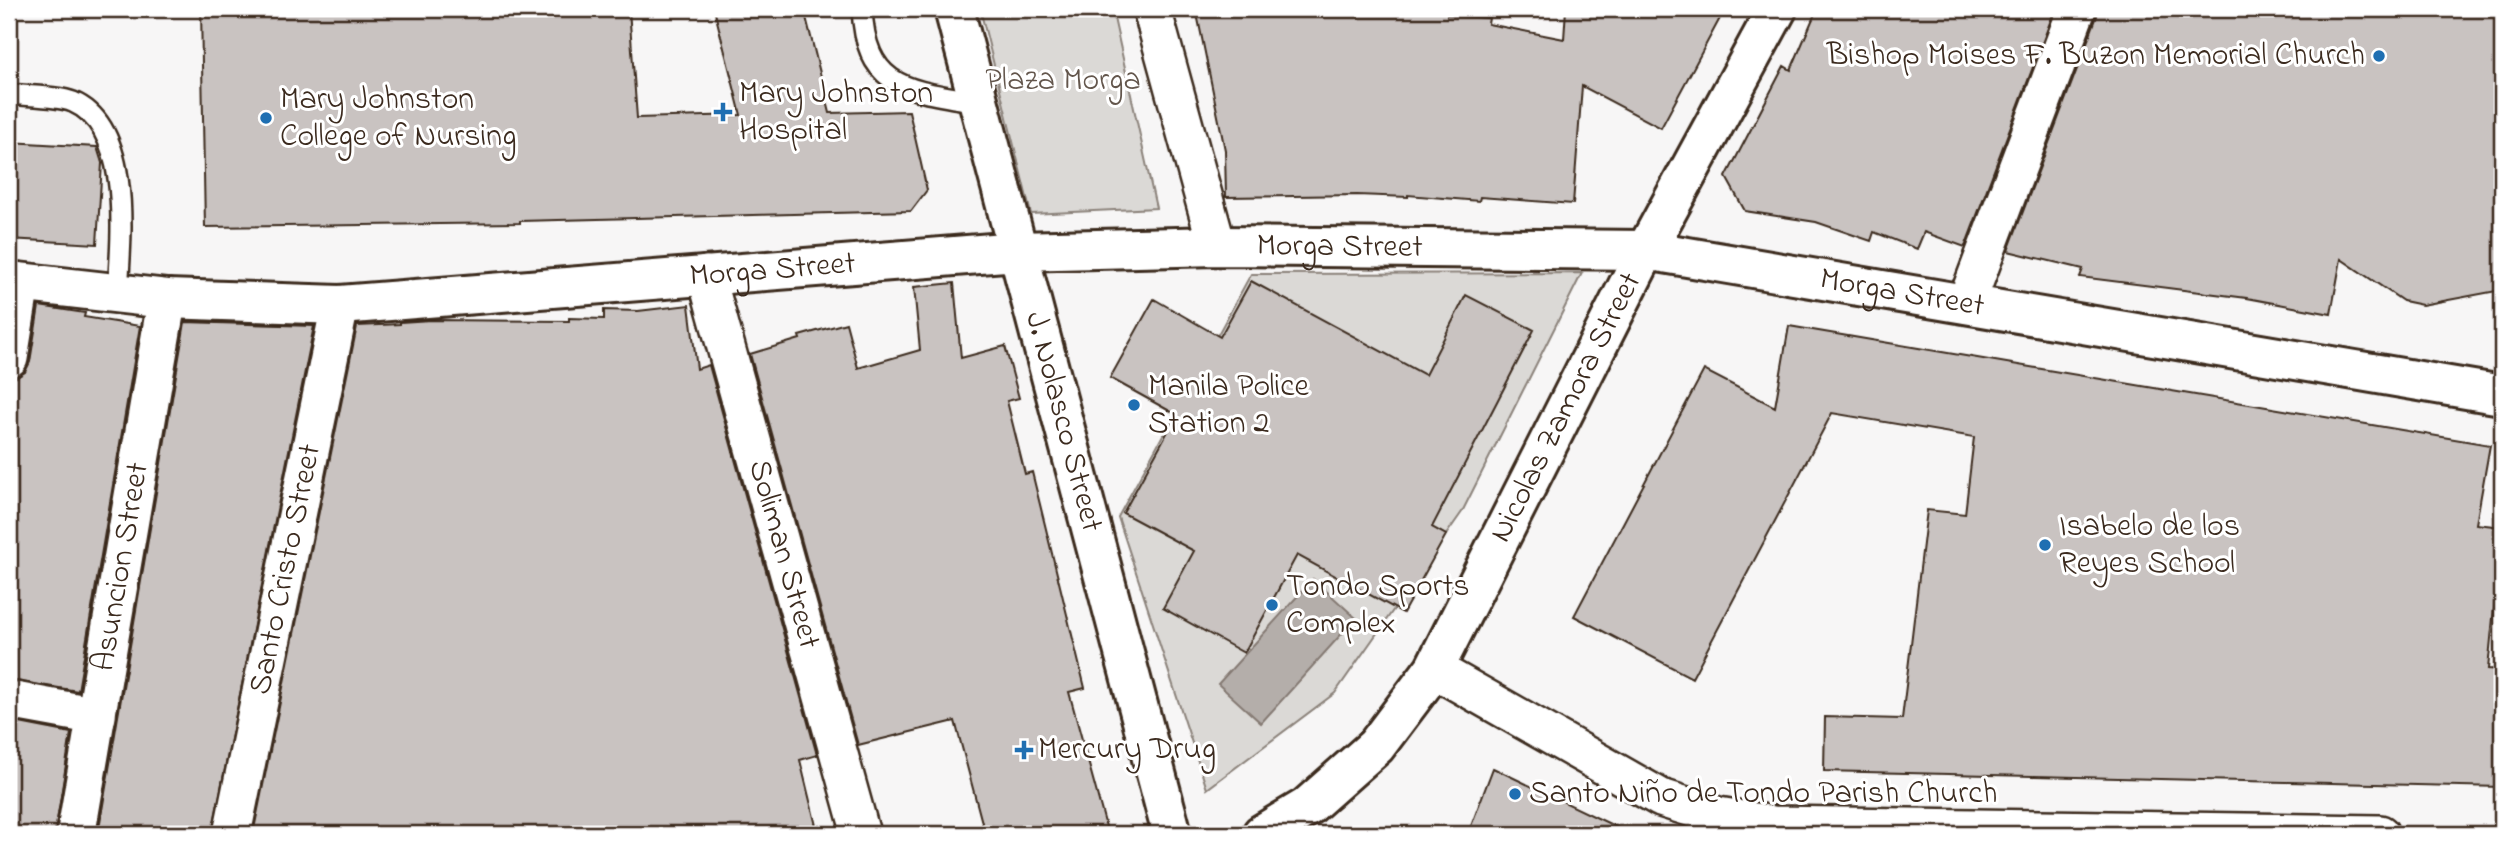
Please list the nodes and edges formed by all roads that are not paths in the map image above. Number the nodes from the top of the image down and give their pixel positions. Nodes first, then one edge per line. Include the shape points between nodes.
1 (862, 9) edge
2 (954, 9) edge
3 (1152, 9) edge
4 (1777, 9) edge
5 (2077, 9) edge
6 (9, 94) edge
7 (978, 102) junction
8 (1217, 246) junction
9 (1646, 250) junction
10 (1017, 251) junction
11 (706, 275) junction
12 (15, 282) edge
13 (118, 292) junction
14 (167, 299) junction
15 (1966, 304) junction
16 (340, 305) junction
17 (9, 358) edge
18 (2502, 395) edge
19 (1434, 669) junction
20 (9, 700) edge
21 (97, 716) junction
22 (1773, 830) edge
23 (2291, 833) edge
24 (76, 834) edge
25 (232, 834) edge
26 (861, 834) edge
27 (1172, 834) edge
28 (1262, 834) edge
29 (2380, 834) edge

1 - 7 lane via 867,42 878,68 895,83
2 - 7 street, J. Nolasco Street
3 - 8 street
4 - 9 street, Nicolas Zamora Street
5 - 15 street
6 - 13 lane via 72,102 89,113 104,134 118,176
7 - 10 street, J. Nolasco Street
8 - 9 street, Morga Street
8 - 10 street, Morga Street
9 - 15 street, Morga Street
9 - 19 street, Nicolas Zamora Street
10 - 11 street, Morga Street
10 - 27 street, J. Nolasco Street
11 - 16 street, Morga Street
11 - 26 street, Soliman Street
12 - 13 street, Morga Street
12 - 17 street
13 - 14 street, Morga Street
14 - 16 street, Morga Street
14 - 21 street, Asuncion Street
15 - 18 street, Morga Street
16 - 25 street, Santo Cristo Street
19 - 22 street via 1661,798
19 - 28 street, Nicolas Zamora Street via 1376,746 1307,807
20 - 21 street
21 - 24 street, Asuncion Street
22 - 23 street
23 - 29 street

